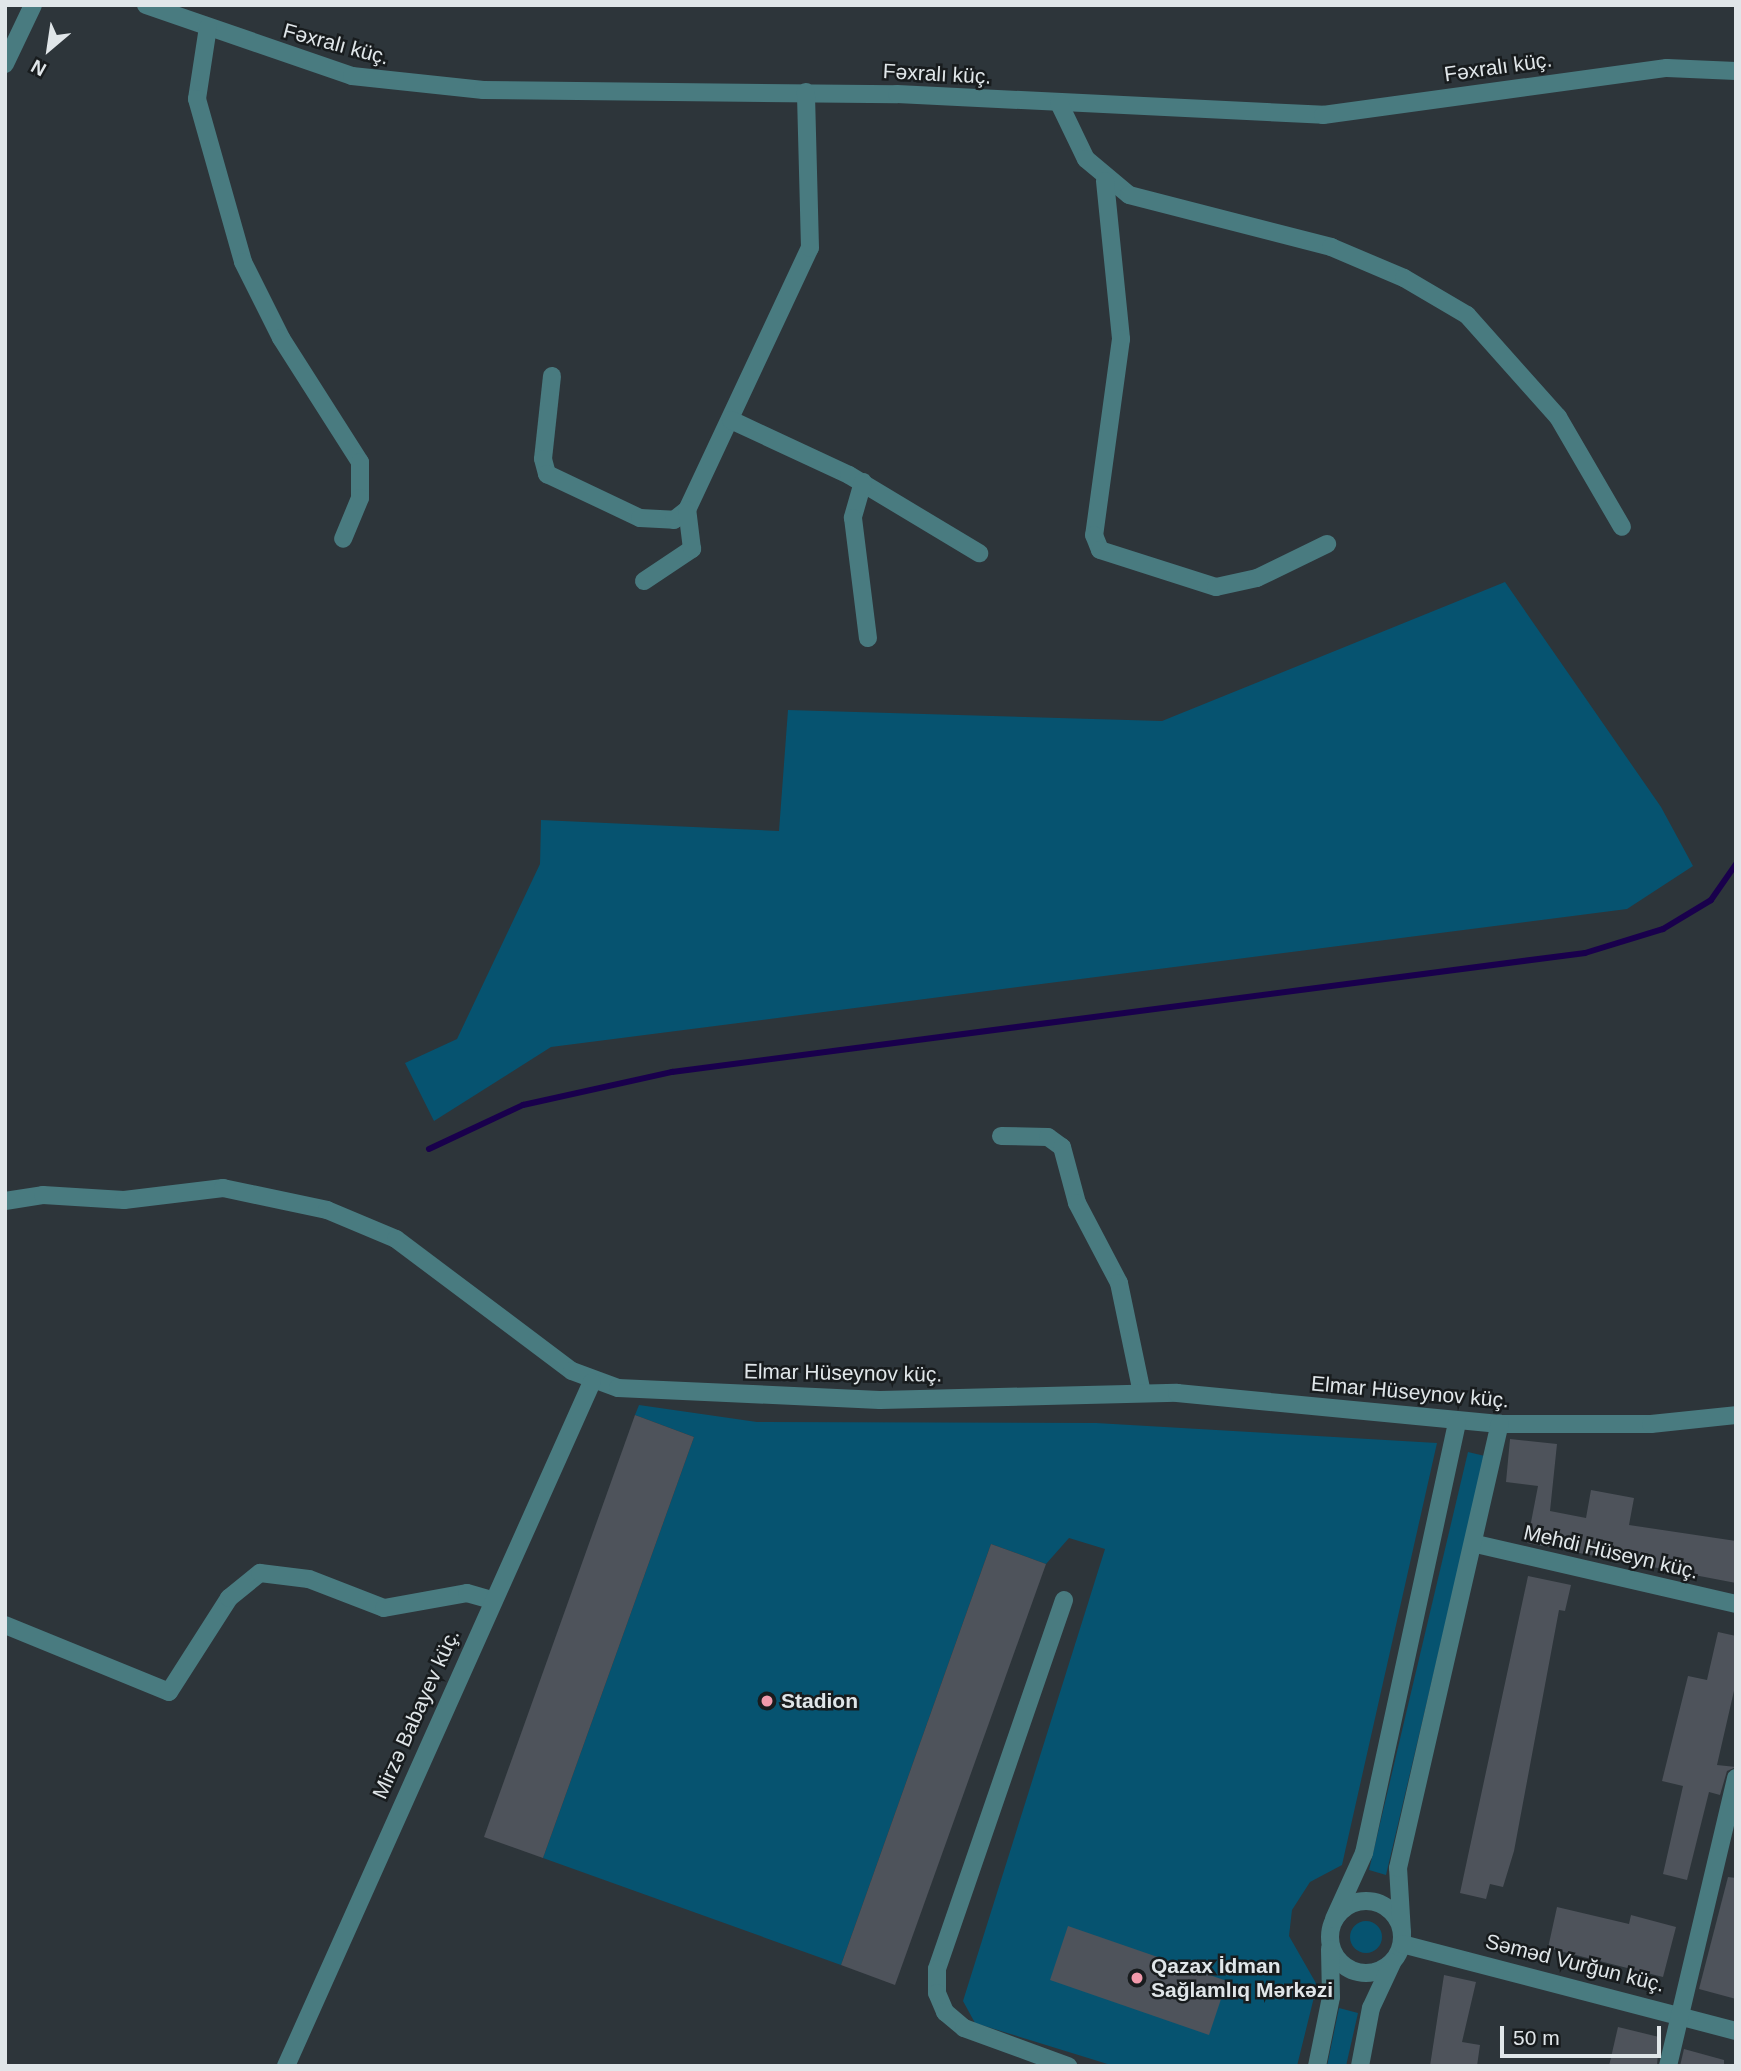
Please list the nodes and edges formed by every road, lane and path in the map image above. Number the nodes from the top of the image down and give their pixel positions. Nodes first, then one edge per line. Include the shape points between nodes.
1 (33, 5) edge
2 (146, 5) edge
3 (208, 27) junction
4 (5, 64) edge
5 (1736, 71) edge
6 (806, 92) junction
7 (1059, 103) junction
8 (1105, 181) junction
9 (552, 376) dead end
10 (731, 420) junction
11 (863, 482) junction
12 (687, 510) junction
13 (1622, 527) dead end
14 (343, 539) dead end
15 (1327, 544) dead end
16 (979, 553) dead end
17 (644, 581) dead end
18 (868, 638) dead end
19 (1001, 1136) dead end
20 (5, 1201) edge
21 (592, 1382) junction
22 (1142, 1393) junction
23 (1736, 1415) edge
24 (1457, 1422) junction
25 (1500, 1424) junction
26 (1476, 1544) junction
27 (492, 1600) junction
28 (1064, 1600) dead end
29 (1736, 1604) edge
30 (5, 1625) edge
31 (1736, 1778) edge
32 (1334, 1919) junction
33 (1329, 1942) junction
34 (1400, 1944) junction
35 (1681, 2014) junction
36 (1736, 2031) edge
37 (286, 2066) edge
38 (1068, 2066) edge
39 (1317, 2066) edge
40 (1360, 2066) edge
41 (1668, 2066) edge

1 - 4 street
2 - 3 street, Fəxralı küç.
3 - 6 street, Fəxralı küç. via 352,76 413,86
3 - 14 street via 197,99 243,262 281,338 360,462 360,498
5 - 7 street, Fəxralı küç. via 1667,68 1322,115
6 - 7 street, Fəxralı küç.
6 - 10 street via 810,248
7 - 8 street via 1071,134
8 - 13 street via 1129,195 1331,247 1440,296 1486,332 1529,380
8 - 15 street via 1121,339 1094,534 1100,550 1216,587 1256,578
9 - 12 street via 543,459 547,474 640,518 674,520
10 - 11 street
10 - 12 street
11 - 16 street
11 - 18 street via 853,518
12 - 17 street via 692,549
19 - 22 street via 1048,1137 1062,1147 1077,1203 1119,1283
20 - 21 street via 43,1195 124,1200 223,1188 327,1210 396,1239
21 - 22 street, Elmar Hüseynov küç. via 829,1399
21 - 27 street, Mirzə Babayev küç.
22 - 24 street, Elmar Hüseynov küç.
23 - 25 street, Elmar Hüseynov küç. via 1651,1424
24 - 25 street, Elmar Hüseynov küç.
24 - 32 street via 1364,1853
25 - 26 street
26 - 29 street, Mehdi Hüseyn küç.
26 - 34 street via 1398,1868
27 - 30 street via 467,1593 384,1608 309,1579 260,1573 229,1598 169,1692
27 - 37 street, Mirzə Babayev küç.
28 - 38 street via 937,1969 937,1993 945,2012 964,2028
31 - 35 street
32 - 33 street
32 - 34 street via 1350,1903 1373,1901 1393,1912
33 - 34 street via 1342,1964 1365,1973
33 - 39 street via 1331,1997
34 - 35 street, Səməd Vurğun küç.
34 - 40 street via 1371,2008
35 - 36 street, Səməd Vurğun küç.
35 - 41 street

